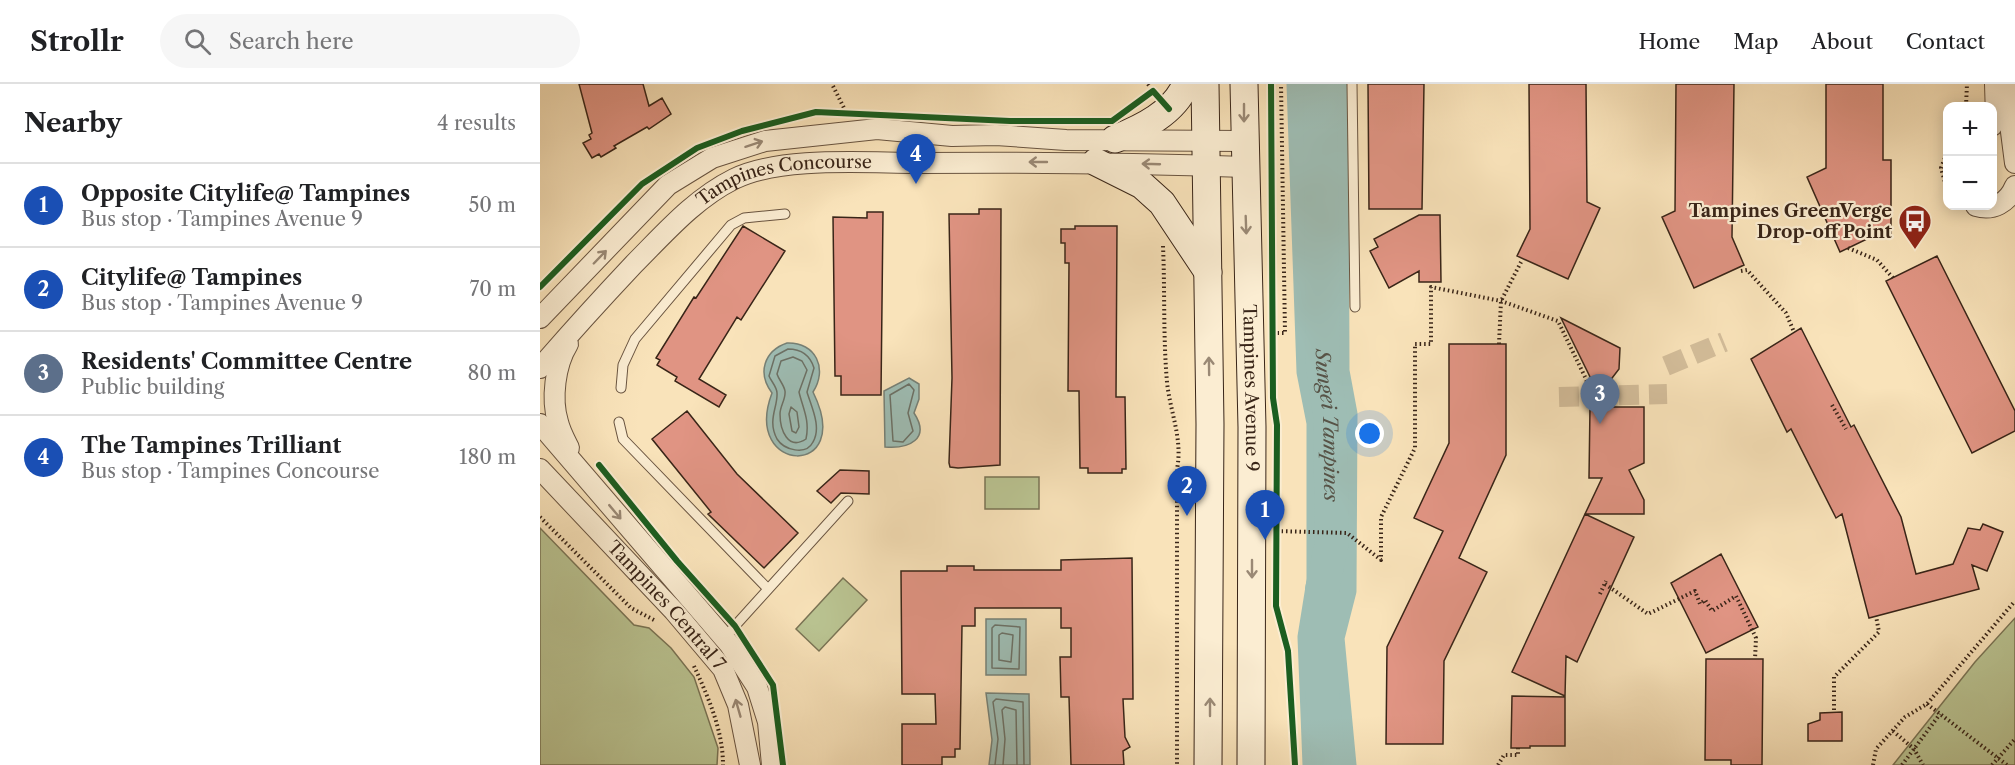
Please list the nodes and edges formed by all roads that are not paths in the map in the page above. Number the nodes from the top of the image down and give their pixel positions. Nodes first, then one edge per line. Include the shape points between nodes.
1 (1186, 84) edge
2 (1205, 84) edge
3 (1244, 84) edge
4 (1352, 84) edge
5 (1995, 84) edge
6 (2009, 84) edge
7 (1996, 102) edge
8 (1115, 140) junction
9 (1206, 153) junction
10 (1244, 154) junction
11 (1096, 162) junction
12 (2015, 163) edge
13 (2015, 186) edge
14 (1997, 206) edge
15 (785, 214) dead end
16 (1208, 272) junction
17 (559, 299) junction
18 (1355, 307) dead end
19 (540, 308) edge
20 (586, 314) junction
21 (540, 318) edge
22 (540, 368) edge
23 (621, 388) dead end
24 (619, 422) dead end
25 (540, 424) edge
26 (578, 467) junction
27 (540, 469) edge
28 (540, 483) edge
29 (566, 495) junction
30 (848, 501) dead end
31 (768, 589) junction
32 (724, 638) junction
33 (750, 765) edge
34 (772, 765) edge
35 (1209, 765) edge
36 (1251, 765) edge

1 - 8 main road via 1182,94 1161,100 1141,129
2 - 9 main road
3 -> 10 main road, Tampines Avenue 9
4 - 18 lane
5 - 7 street
6 - 12 street
8 - 9 street, Tampines Concourse
17 -> 8 street, Tampines Concourse via 668,185 712,158 765,141 877,129 952,136
9 - 10 street, Tampines Concourse
9 -> 11 street, Tampines Concourse
9 - 16 main road
10 -> 36 main road, Tampines Avenue 9 via 1252,438
11 - 16 main road via 1142,185 1162,203
11 -> 20 street, Tampines Concourse via 802,164 759,171 734,179 676,219
13 - 14 street
15 - 23 lane via 744,218 732,225 635,339 623,365
35 -> 16 main road
17 - 19 street, Tampines Concourse
17 - 21 street, Tampines Concourse
20 - 22 street, Tampines Concourse
20 - 26 street, Tampines Central 7 via 557,373 557,422
24 - 31 lane via 623,439
25 - 26 street, Tampines Central 7
26 -> 32 street, Tampines Central 7
27 - 29 street, Tampines Central 7
28 - 29 street
33 -> 29 street, Tampines Central 7 via 738,705 723,669
30 - 31 lane
31 - 32 lane
32 - 34 street, Tampines Central 7 via 757,687 768,722

